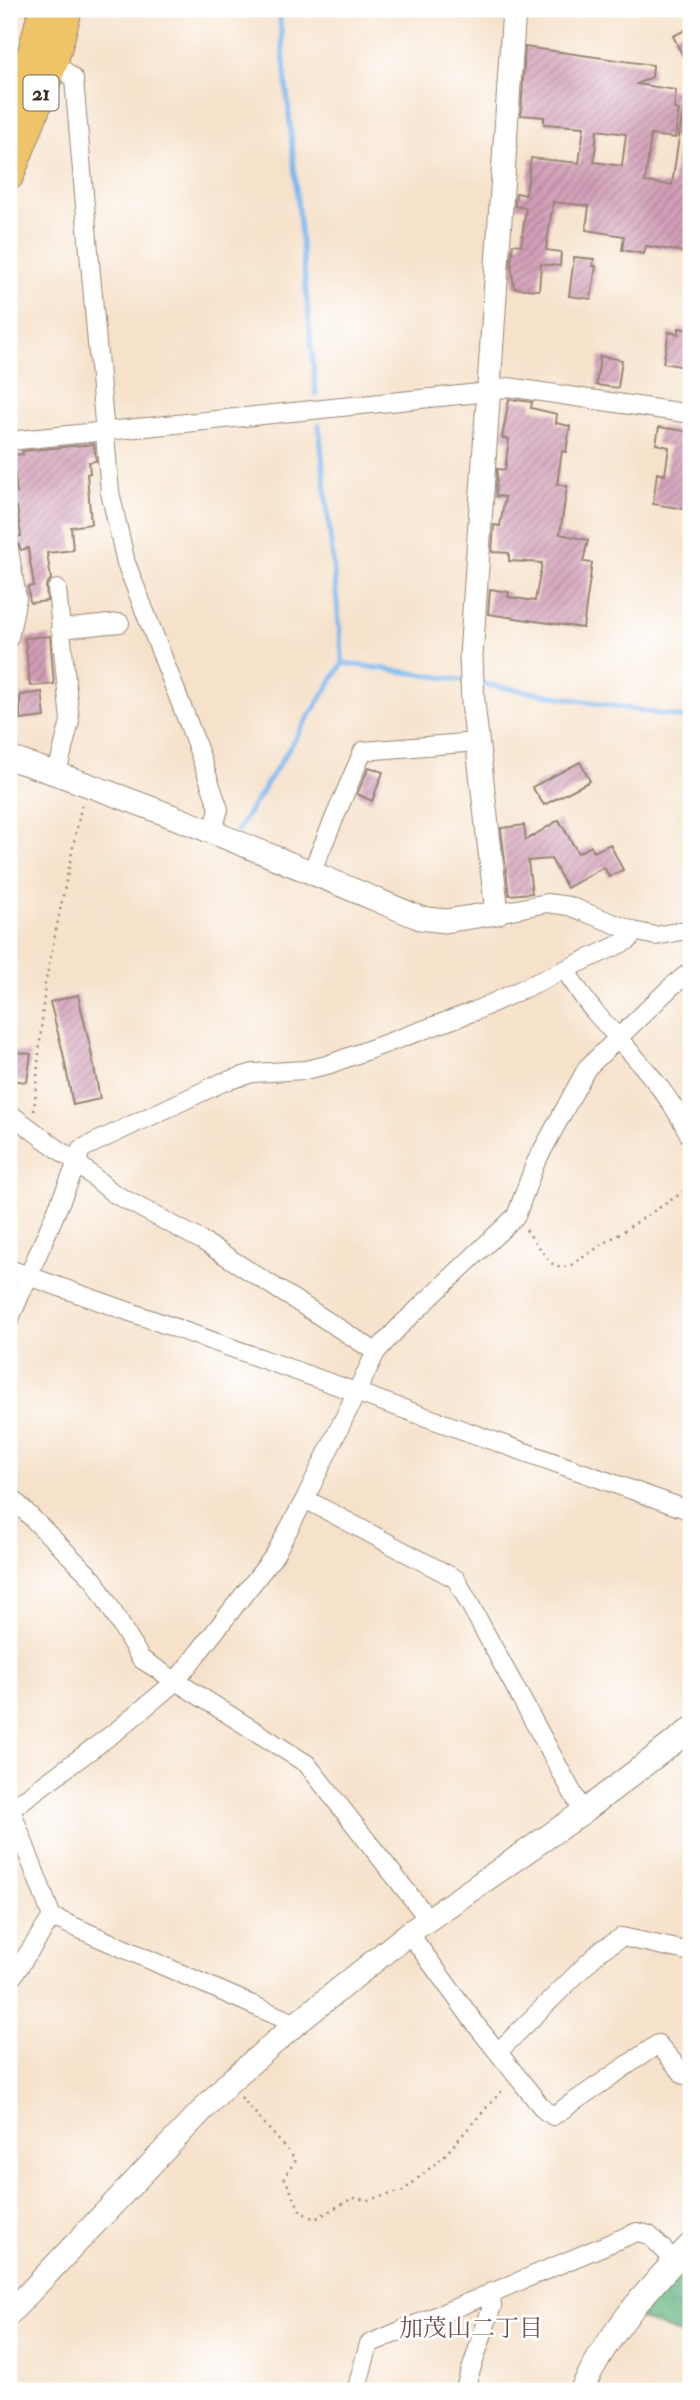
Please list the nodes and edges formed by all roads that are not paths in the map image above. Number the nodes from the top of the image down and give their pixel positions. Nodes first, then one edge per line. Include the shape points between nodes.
1 (44, 9) edge
2 (67, 9) edge
3 (514, 9) edge
4 (53, 61) junction
5 (9, 117) edge
6 (9, 175) edge
7 (489, 392) junction
8 (691, 414) edge
9 (105, 430) junction
10 (9, 441) edge
11 (9, 549) edge
12 (57, 589) dead end
13 (120, 623) dead end
14 (61, 629) junction
15 (9, 638) edge
16 (478, 742) junction
17 (9, 758) edge
18 (57, 773) junction
19 (213, 831) junction
20 (311, 873) junction
21 (497, 913) junction
22 (691, 929) edge
23 (633, 930) junction
24 (565, 970) junction
25 (691, 971) edge
26 (620, 1037) junction
27 (9, 1113) edge
28 (691, 1138) edge
29 (78, 1163) junction
30 (9, 1269) edge
31 (30, 1276) junction
32 (9, 1321) edge
33 (376, 1352) junction
34 (358, 1393) junction
35 (9, 1495) edge
36 (305, 1499) junction
37 (691, 1511) edge
38 (176, 1681) junction
39 (691, 1730) edge
40 (10, 1807) edge
41 (583, 1812) junction
42 (52, 1917) junction
43 (429, 1920) junction
44 (409, 1933) junction
45 (691, 1952) edge
46 (9, 1982) edge
47 (296, 2024) junction
48 (499, 2052) junction
49 (684, 2075) dead end
50 (691, 2244) edge
51 (675, 2261) junction
52 (491, 2292) junction
53 (9, 2314) edge
54 (356, 2391) edge
55 (464, 2391) edge
56 (581, 2391) edge

1 - 5 highway, 21
2 - 4 highway, 21
3 - 7 street
4 - 6 highway, 21
4 - 9 street via 74,79
7 - 8 street via 508,387
7 - 9 street
7 - 16 street via 472,670
9 - 10 street
9 - 19 street via 110,492 126,564 219,809
11 - 15 street via 17,598
12 - 14 street
13 - 14 street
14 - 18 street via 70,721
16 - 20 street via 363,751
16 - 21 street
17 - 18 street
18 - 19 street
19 - 20 street
20 - 21 street via 420,918 445,921
21 - 23 street via 547,903 569,906
22 - 23 street via 656,936
23 - 24 street via 629,940
24 - 26 street via 592,1009
24 - 29 street via 475,1011 327,1065 253,1073 223,1082 81,1149
25 - 26 street
26 - 28 street via 667,1096
26 - 33 street via 587,1068 535,1164 516,1216
27 - 29 street
29 - 31 street
29 - 33 street via 113,1193 201,1240
30 - 31 street
31 - 32 street
31 - 34 street
33 - 34 street
34 - 36 street
34 - 37 street
35 - 38 street via 94,1580 141,1659
36 - 38 street via 274,1556
36 - 41 street via 456,1579
38 - 40 street via 119,1729
38 - 43 street via 307,1764
39 - 41 street
40 - 42 street
41 - 43 street
42 - 46 street
42 - 47 street
43 - 44 street
44 - 47 street
44 - 48 street
45 - 48 street via 622,1937 572,1977
47 - 53 street via 229,2082
48 - 49 street via 553,2116 658,2044
50 - 51 street
51 - 52 street via 649,2235 636,2232
51 - 56 street via 628,2314 596,2359
52 - 54 street via 369,2344
52 - 55 street via 492,2306

